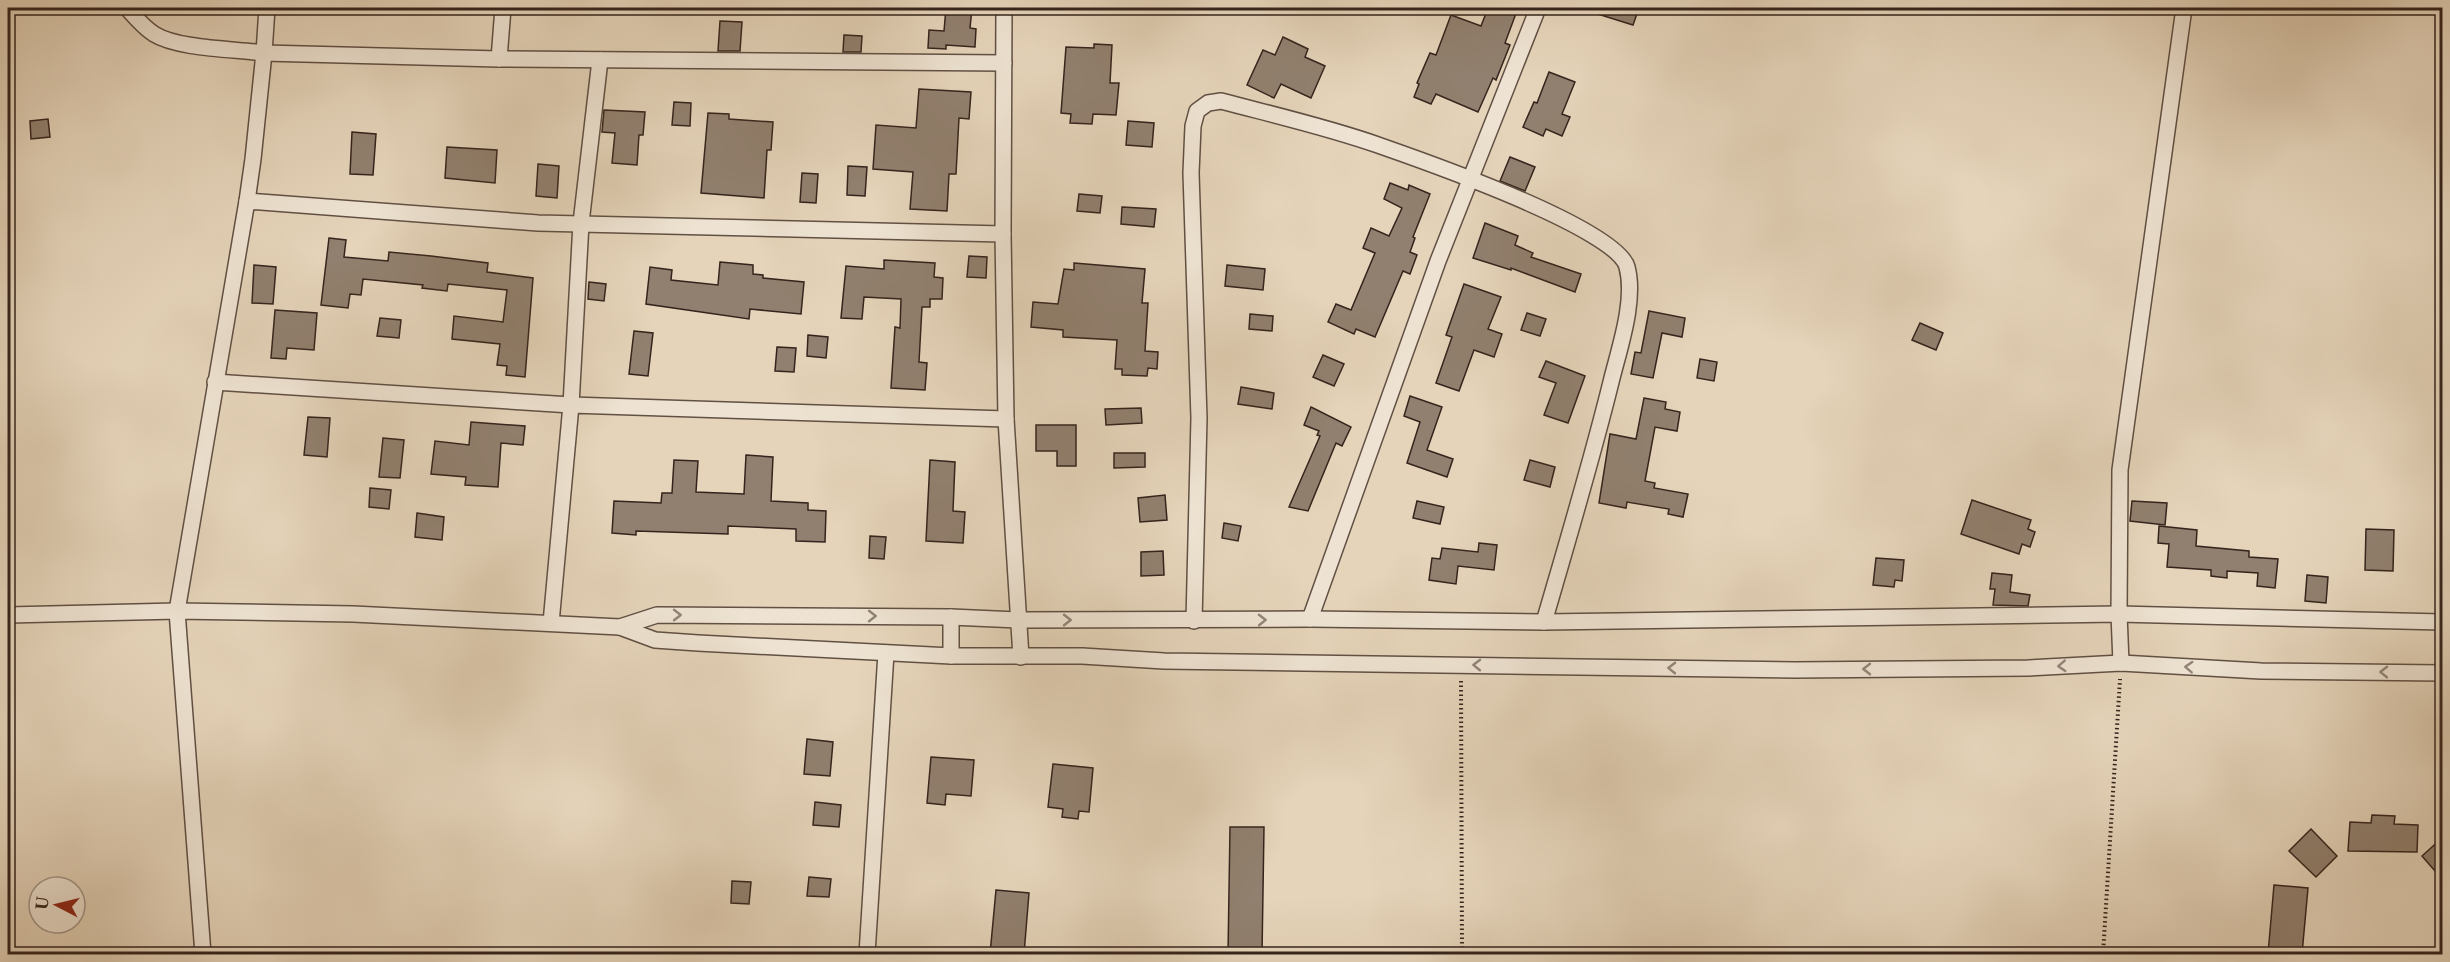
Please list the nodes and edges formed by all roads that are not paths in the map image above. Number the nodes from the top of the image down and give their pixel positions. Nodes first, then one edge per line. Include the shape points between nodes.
1 (127, 8) edge
2 (267, 8) edge
3 (503, 8) edge
4 (1004, 8) edge
5 (1538, 8) edge
6 (2184, 8) edge
7 (264, 53) junction
8 (499, 59) junction
9 (600, 60) junction
10 (1004, 63) junction
11 (1471, 180) junction
12 (247, 201) junction
13 (581, 223) junction
14 (1003, 234) junction
15 (215, 382) junction
16 (571, 405) junction
17 (1006, 419) junction
18 (177, 611) junction
19 (8, 615) edge
20 (2119, 615) junction
21 (951, 617) junction
22 (1310, 619) junction
23 (1019, 620) junction
24 (1194, 621) junction
25 (1544, 622) junction
26 (2442, 622) edge
27 (551, 623) junction
28 (620, 627) junction
29 (886, 653) junction
30 (951, 656) junction
31 (1022, 657) junction
32 (2121, 663) junction
33 (2442, 673) edge
34 (203, 954) edge
35 (867, 954) edge

1 - 7 street via 154,34 173,42
2 - 7 street
3 - 8 street
4 - 10 street
5 - 11 street
6 - 20 street via 2120,470
7 - 8 street
7 - 12 street
8 - 9 street
9 - 10 street
9 - 13 street
10 - 14 street
11 - 22 street via 1438,261
11 - 24 street via 1377,144 1221,100 1197,111 1191,173 1199,418
11 - 25 street via 1582,227 1612,247 1627,265 1625,327
12 - 13 street
12 - 15 street
13 - 14 street
13 - 16 street
14 - 17 street
15 - 16 street
15 - 18 street
16 - 17 street
16 - 27 street
17 - 23 street
18 - 19 street
18 - 27 street
18 - 34 street
20 - 25 street
20 - 26 street
20 - 32 street
21 - 23 street
28 -> 21 street via 657,615
21 - 30 street
24 -> 22 street
22 - 25 street
23 -> 24 street
23 - 31 street
27 - 28 street
28 - 29 street via 655,640
29 - 30 street
29 - 35 street
30 - 31 street
32 -> 31 street via 2028,668 1795,670
33 -> 32 street via 2261,671

